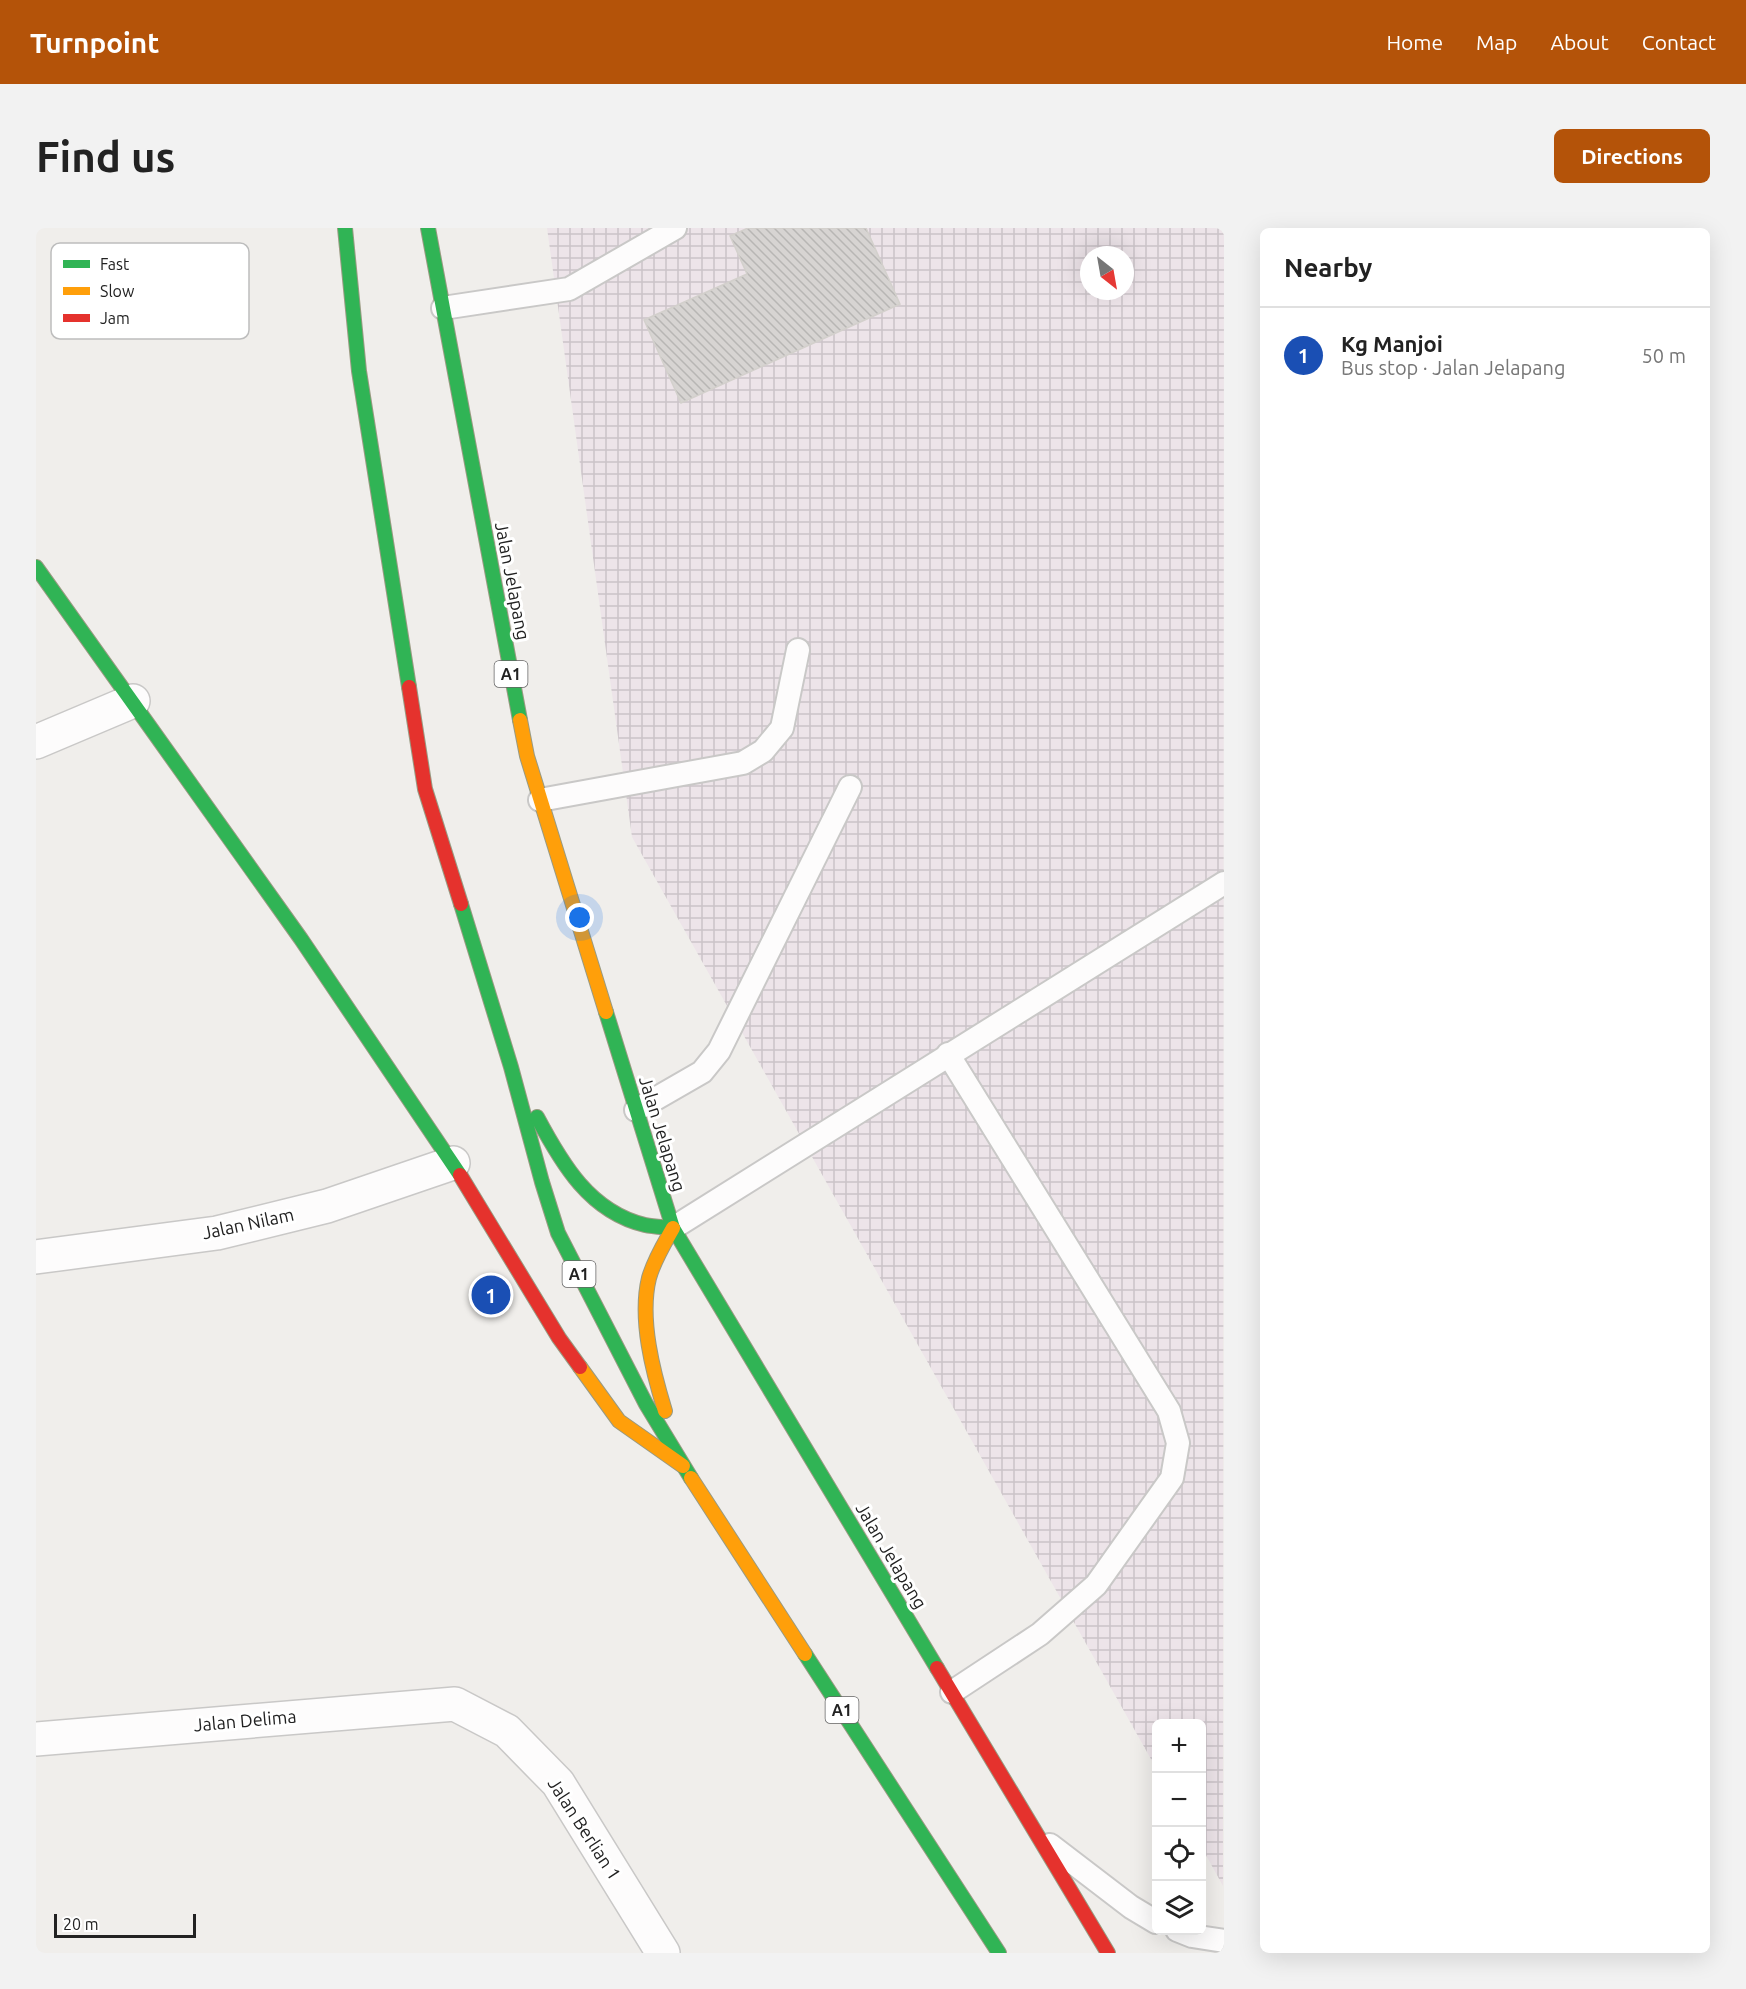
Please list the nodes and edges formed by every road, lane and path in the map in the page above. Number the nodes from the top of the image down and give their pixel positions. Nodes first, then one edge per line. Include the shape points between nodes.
1 (345, 228) edge
2 (428, 228) edge
3 (675, 228) edge
4 (443, 308) junction
5 (36, 567) edge
6 (798, 650) dead end
7 (133, 701) junction
8 (36, 742) edge
9 (850, 787) dead end
10 (540, 800) junction
11 (1224, 883) edge
12 (948, 1054) junction
13 (511, 1067) junction
14 (636, 1110) junction
15 (453, 1163) junction
16 (673, 1228) junction
17 (36, 1257) edge
18 (683, 1466) junction
19 (951, 1692) junction
20 (455, 1704) joint
21 (36, 1739) edge
22 (1039, 1836) junction
23 (1152, 1920) edge
24 (1190, 1935) edge
25 (1224, 1941) edge
26 (663, 1953) edge
27 (999, 1953) edge
28 (1108, 1953) edge

1 - 13 main road, A1 via 359,370 425,789
2 - 4 main road, Jalan Jelapang / A1
3 - 4 lane via 569,289
4 - 10 main road, Jalan Jelapang / A1 via 527,756
5 - 7 main road
6 - 10 lane via 782,728 763,752 742,763
7 - 8 street
7 - 15 main road
9 - 14 lane via 719,1051 702,1072
10 - 14 main road, Jalan Jelapang / A1
11 - 12 lane
12 - 16 lane
12 - 19 lane via 1169,1411 1178,1443 1172,1478 1096,1585 1040,1634
13 - 16 main road via 566,1168 594,1201 621,1219 654,1228
13 - 18 main road, A1 via 558,1233 646,1404
14 - 16 main road, Jalan Jelapang / A1
15 - 17 street, Jalan Nilam via 327,1206 217,1233
15 - 18 main road via 559,1338 619,1421
16 - 18 main road via 648,1281 647,1321 653,1367
16 - 19 main road, Jalan Jelapang / A1
18 - 27 main road, A1
19 - 22 main road, Jalan Jelapang / A1
20 - 21 street, Jalan Delima
20 - 26 street, Jalan Berlian 1 via 507,1731 558,1783
22 - 23 lane
22 - 28 main road, Jalan Jelapang / A1
24 - 25 lane

